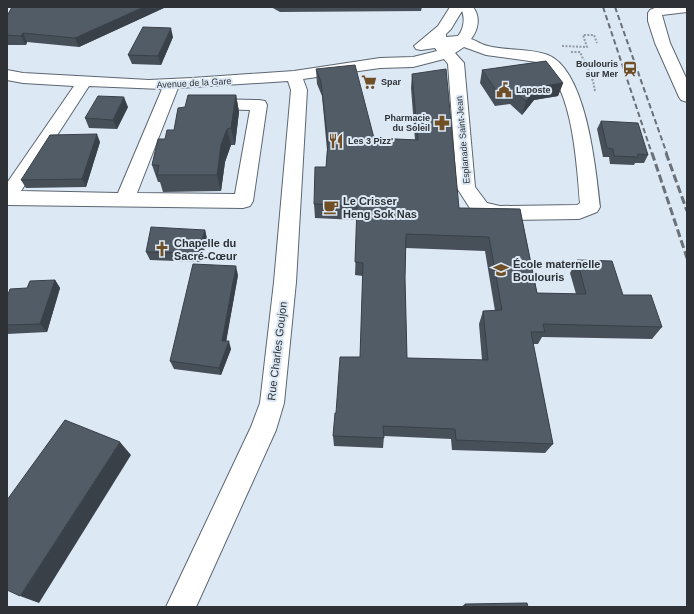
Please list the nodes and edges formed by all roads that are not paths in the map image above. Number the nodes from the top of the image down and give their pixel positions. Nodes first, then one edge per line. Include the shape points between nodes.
1 (457, 7) edge
2 (466, 7) edge
3 (670, 8) edge
4 (687, 8) edge
5 (462, 41) junction
6 (441, 43) junction
7 (380, 63) junction
8 (7, 75) edge
9 (294, 76) junction
10 (84, 82) junction
11 (172, 84) junction
12 (687, 97) edge
13 (190, 105) edge
14 (125, 199) junction
15 (181, 607) edge

1 - 6 street
2 - 5 street via 471,20 468,33
3 - 4 street
3 - 12 street via 655,13 655,19
5 - 6 street, Avenue de la Gare
5 - 6 street, Esplanade Saint-Jean via 485,51 548,60 556,67 572,97 585,160 590,207 579,212 500,213 480,208 466,188 456,63
6 - 7 street, Avenue de la Gare via 421,46
6 - 7 street, Avenue de la Gare via 433,58 413,62
7 - 9 street, Avenue de la Gare
8 - 10 street, Avenue de la Gare
9 - 11 street, Avenue de la Gare
9 - 15 street, Rue Charles Goujon via 299,90 285,282 272,402 263,430
10 - 11 street, Avenue de la Gare
10 - 14 street via 7,198
11 - 14 street
13 - 14 street via 259,105 243,201

